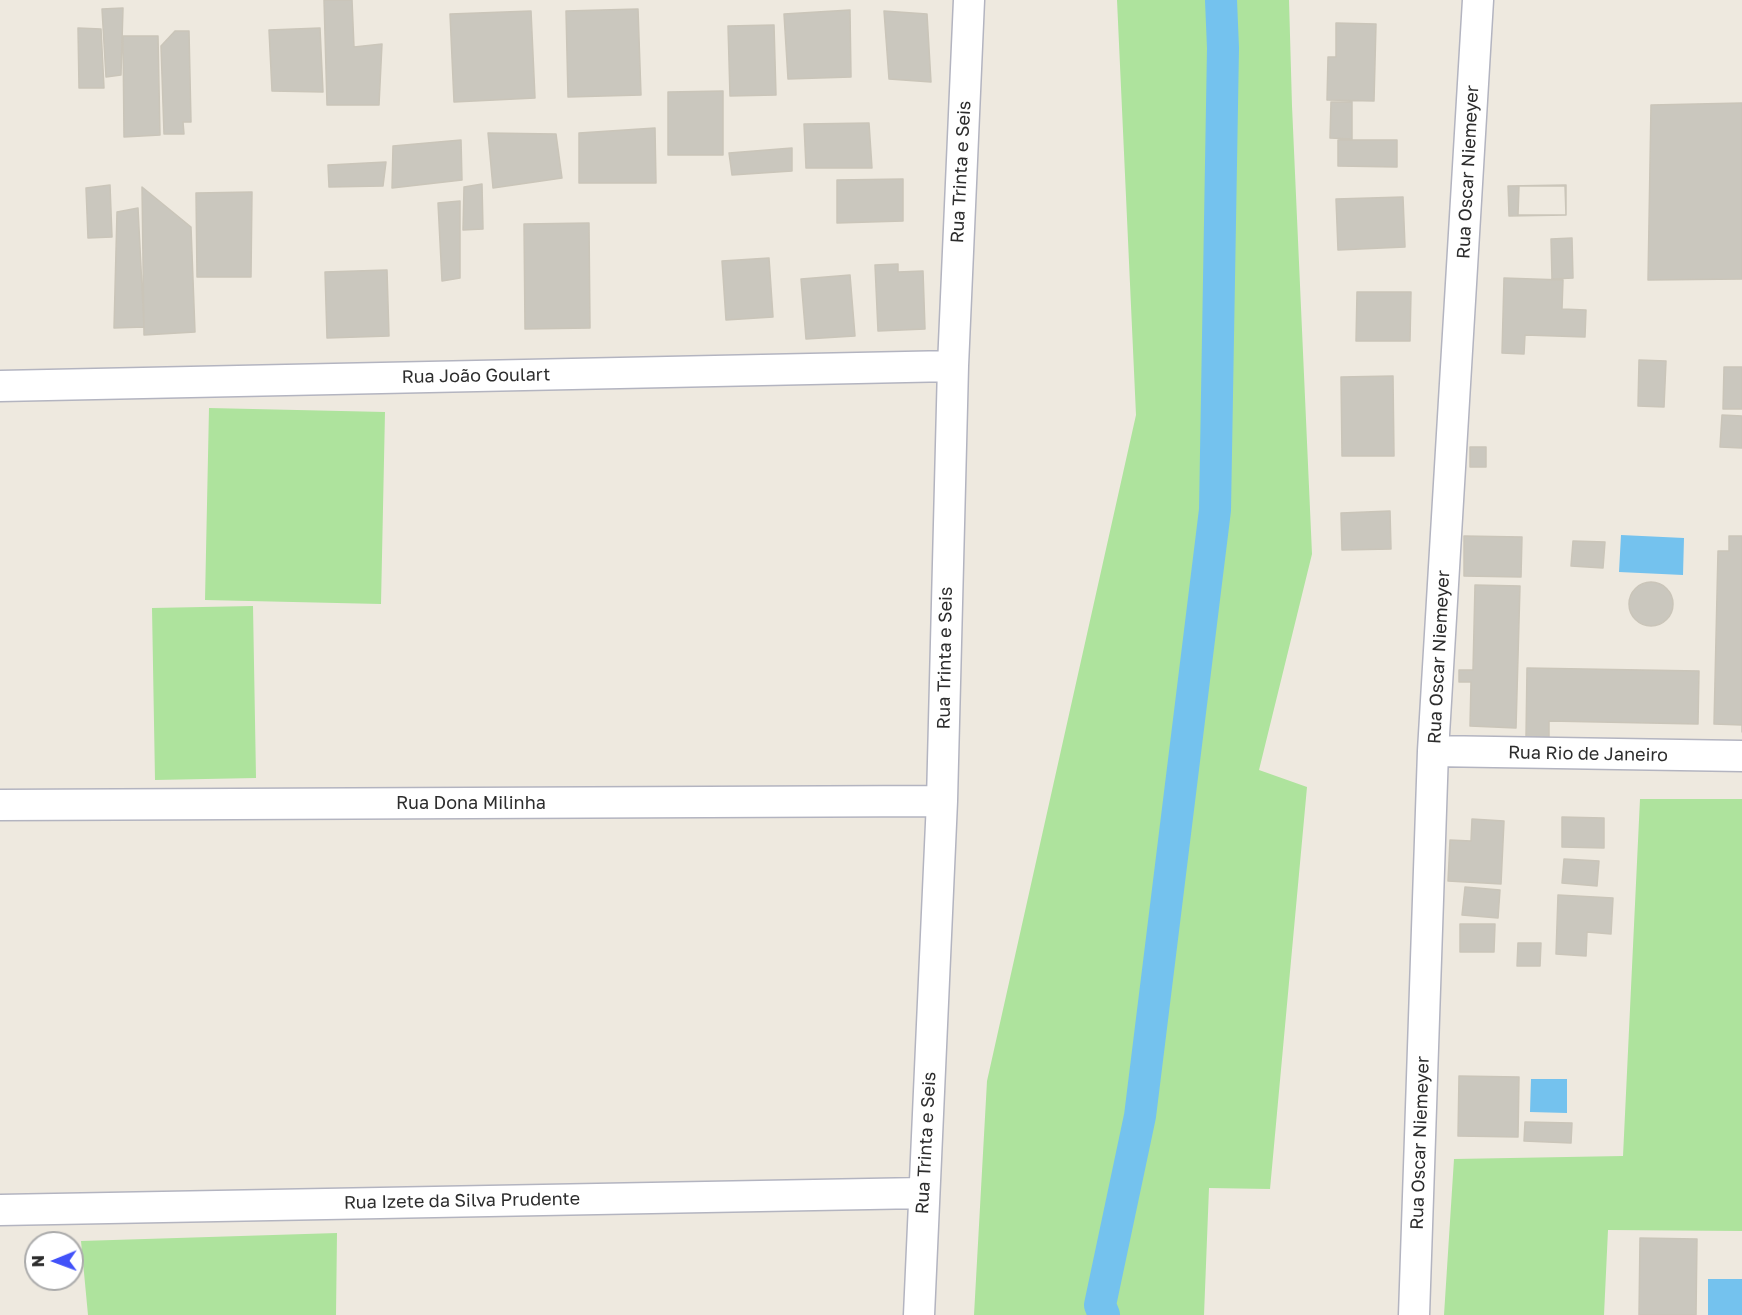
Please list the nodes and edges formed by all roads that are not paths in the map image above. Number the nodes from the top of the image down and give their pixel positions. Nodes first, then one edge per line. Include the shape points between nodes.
1 (969, 0) edge
2 (1478, 0) edge
3 (953, 366) junction
4 (0, 386) edge
5 (1433, 752) junction
6 (1742, 756) edge
7 (942, 801) junction
8 (0, 805) edge
9 (923, 1192) junction
10 (0, 1210) edge
11 (919, 1315) edge
12 (1414, 1315) edge

1 - 3 street, Rua Trinta e Seis
2 - 5 street, Rua Oscar Niemeyer
3 - 4 street, Rua João Goulart
3 - 7 street, Rua Trinta e Seis
5 - 6 street, Rua Rio de Janeiro
5 - 12 street, Rua Oscar Niemeyer
7 - 8 street, Rua Dona Milinha
7 - 9 street, Rua Trinta e Seis
9 - 10 street, Rua Izete da Silva Prudente
9 - 11 street, Rua Trinta e Seis

